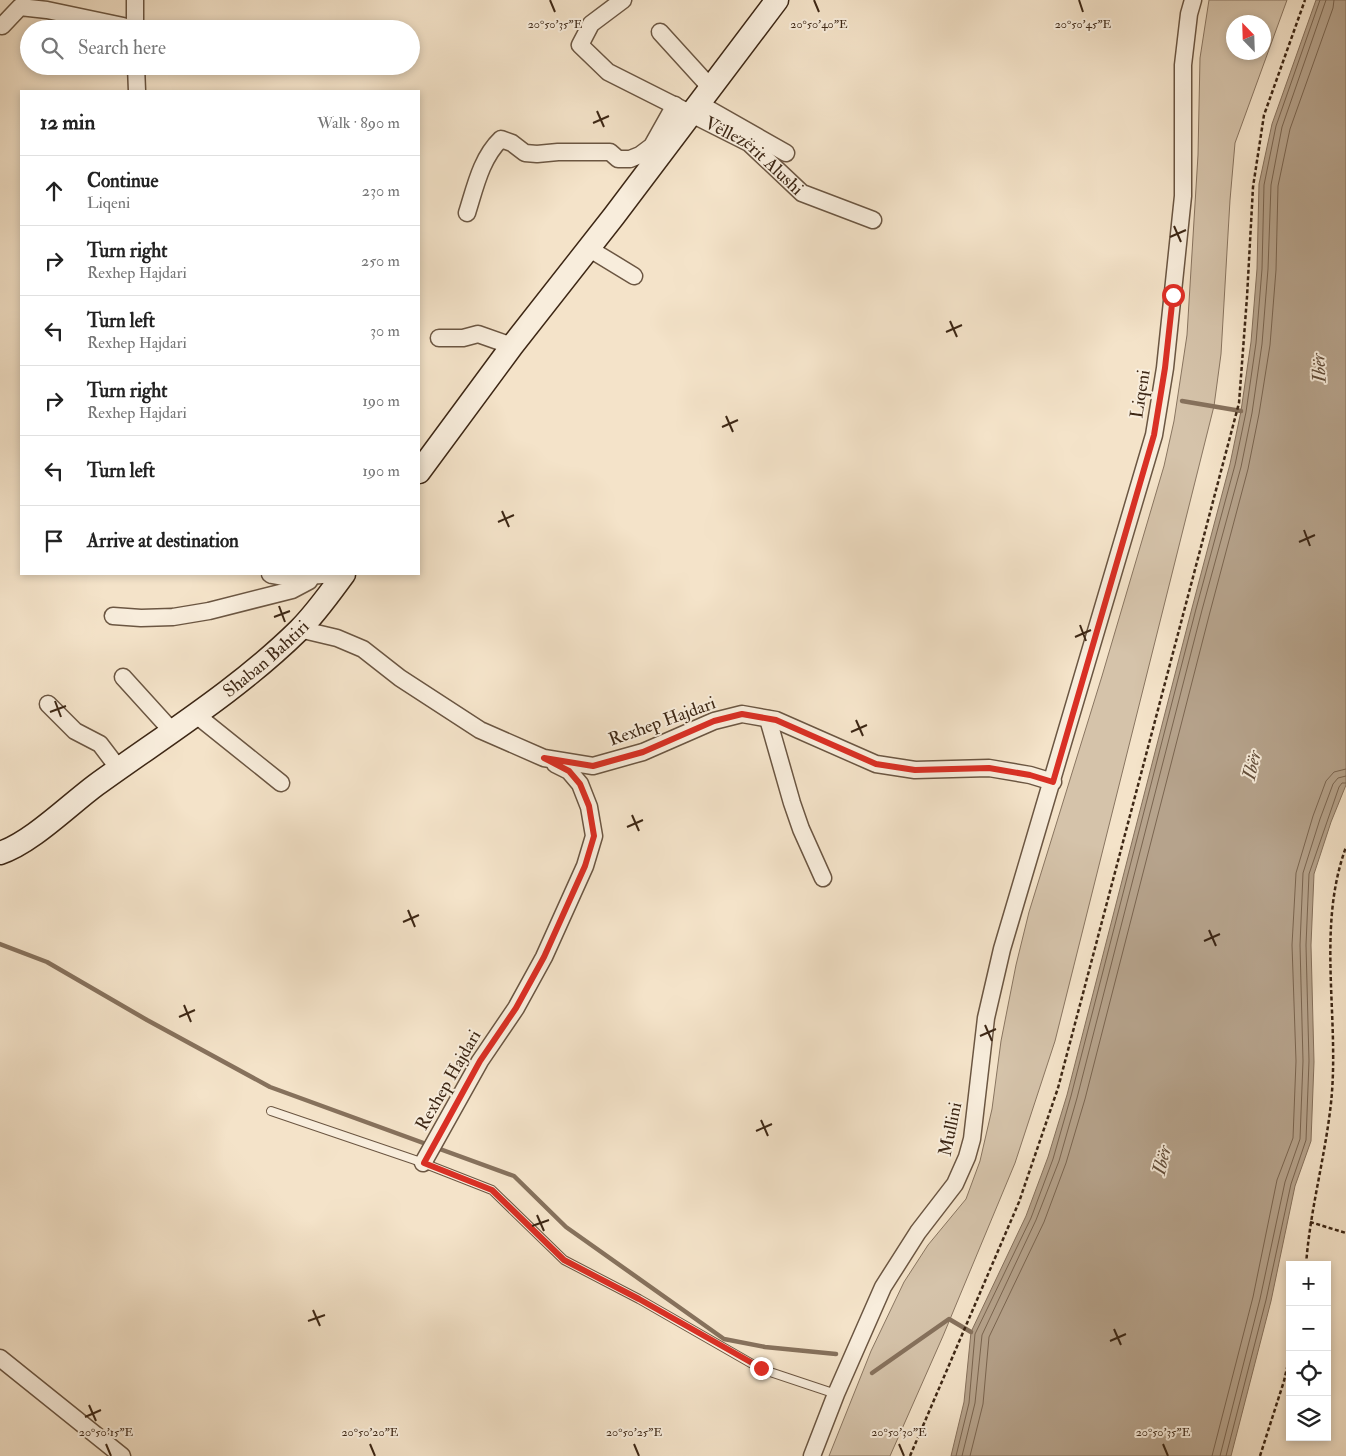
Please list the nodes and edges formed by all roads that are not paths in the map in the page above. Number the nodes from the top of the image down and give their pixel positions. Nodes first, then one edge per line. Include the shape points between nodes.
1 (135, 0) edge
2 (623, 0) edge
3 (777, 0) edge
4 (1193, 0) edge
5 (94, 20) edge
6 (135, 20) edge
7 (2, 26) dead end
8 (660, 32) dead end
9 (136, 75) edge
10 (137, 90) edge
11 (694, 103) junction
12 (786, 153) dead end
13 (467, 213) dead end
14 (873, 220) dead end
15 (588, 248) junction
16 (634, 276) dead end
17 (439, 338) dead end
18 (512, 346) junction
19 (420, 471) edge
20 (271, 575) edge
21 (326, 579) edge
22 (113, 616) dead end
23 (299, 629) junction
24 (123, 677) dead end
25 (48, 704) dead end
26 (195, 714) junction
27 (768, 719) junction
28 (172, 731) junction
29 (544, 758) junction
30 (119, 769) junction
31 (1053, 782) junction
32 (281, 783) dead end
33 (0, 853) edge
34 (823, 878) dead end
35 (271, 1111) dead end
36 (424, 1163) junction
37 (0, 1358) edge
38 (836, 1394) junction
39 (122, 1456) edge
40 (812, 1456) edge

1 - 6 street
2 - 11 street, Vëllezërit Alushi via 591,24 580,45 608,72
3 - 11 main road, Vëllezërit Alushi via 741,50
4 - 31 street, Liqeni via 1183,65 1183,196 1165,368 1154,435
5 - 7 street via 20,7
8 - 11 street, Vëllezërit Alushi
9 - 10 street
11 - 12 street, Vëllezërit Alushi
11 - 13 street, Vëllezërit Alushi via 652,146 630,159 618,158 610,152 525,153 501,139 481,169
11 - 14 street, Vëllezërit Alushi via 750,143 802,193
11 - 15 main road, Vëllezërit Alushi
15 - 16 street
15 - 18 main road, Vëllezërit Alushi
17 - 18 street via 478,334
18 - 19 main road, Vëllezërit Alushi
20 - 21 street
21 - 22 street via 209,611 173,617
21 - 23 main road, Shaban Bahtiri
23 - 26 main road, Shaban Bahtiri via 227,692
23 - 29 street, Rexhep Hajdari via 337,638 363,649 400,678 480,730
24 - 28 street
25 - 30 street via 75,732 100,744
26 - 28 main road, Shaban Bahtiri
26 - 32 street
27 - 29 street, Rexhep Hajdari via 742,714 714,721 643,752 593,766
27 - 31 street, Rexhep Hajdari via 876,764 915,770 989,768
27 - 34 street via 800,829
28 - 30 main road, Shaban Bahtiri
29 - 36 street, Rexhep Hajdari via 569,771 580,784 589,806 594,836 585,866 544,957 516,1008 480,1061
30 - 33 main road, Shaban Bahtiri via 29,838
31 - 38 street, Mullini via 994,982 967,1157 955,1184 918,1232 883,1287
35 - 36 lane
36 - 38 lane via 492,1190 564,1260 761,1368
37 - 39 street
38 - 40 street, Mullini

